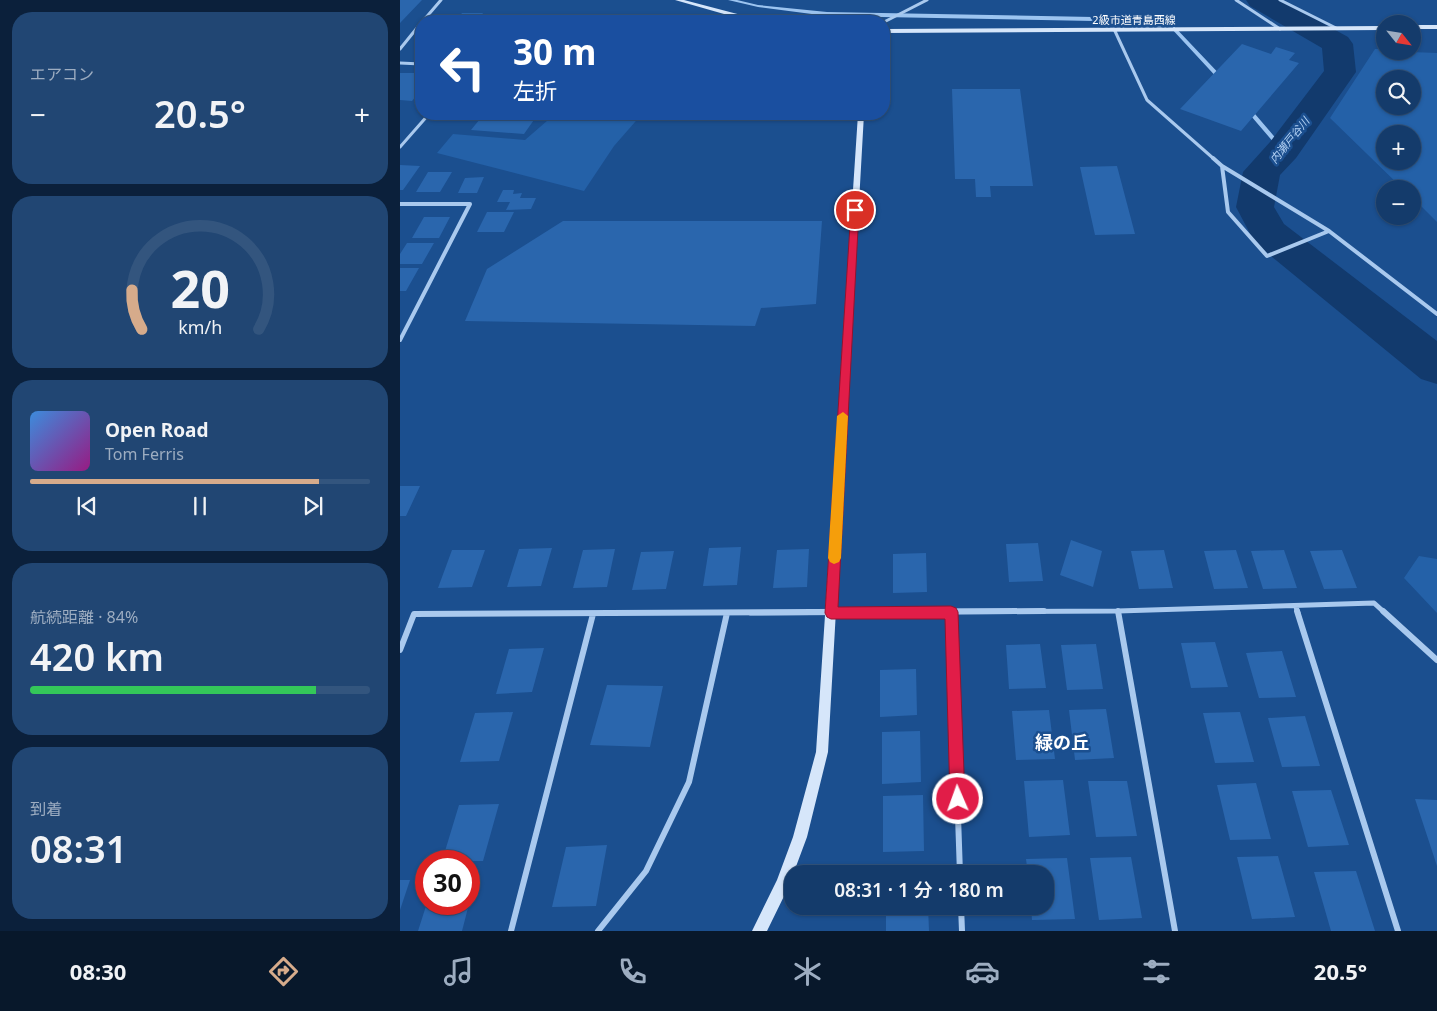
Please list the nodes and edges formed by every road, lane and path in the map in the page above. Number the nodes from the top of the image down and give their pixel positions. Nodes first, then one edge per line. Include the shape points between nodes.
1 (441, 0) edge
2 (678, 0) edge
3 (927, 0) edge
4 (1236, 0) edge
5 (1249, 0) edge
6 (1280, 0) edge
7 (1241, 3) junction
8 (428, 15) edge
9 (734, 15) edge
10 (890, 19) edge
11 (1421, 27) edge
12 (1437, 27) edge
13 (1336, 28) junction
14 (1376, 28) edge
15 (1114, 29) junction
16 (1280, 29) junction
17 (415, 30) edge
18 (890, 31) edge
19 (400, 48) edge
20 (400, 63) edge
21 (415, 64) edge
22 (424, 120) edge
23 (860, 120) edge
24 (400, 147) edge
25 (1222, 166) junction
26 (400, 204) edge
27 (1329, 231) junction
28 (1437, 314) edge
29 (400, 340) edge
30 (1296, 607) junction
31 (1118, 611) junction
32 (951, 612) junction
33 (727, 613) junction
34 (831, 613) junction
35 (593, 614) junction
36 (400, 650) edge
37 (1437, 660) edge
38 (960, 865) edge
39 (961, 915) edge
40 (512, 931) edge
41 (598, 931) edge
42 (759, 931) edge
43 (962, 931) edge
44 (1175, 931) edge
45 (1398, 931) edge

1 - 8 street
2 - 9 street
3 - 10 street
4 - 7 street
5 - 7 street
6 - 13 street
7 - 16 street
11 - 12 street
13 - 14 street, 2級市道青島西線
13 - 16 street, 2級市道青島西線
15 - 16 street, 2級市道青島西線
15 - 18 street, 2級市道青島西線
15 - 25 street via 1147,100
17 - 19 street
20 - 21 street
22 - 24 street
23 - 34 street
25 - 27 street
25 - 27 street via 1228,212 1267,256
26 - 29 street via 470,204
27 - 28 street
30 - 31 street
30 - 37 street via 1374,603
30 - 45 street
31 - 32 street
31 - 44 street
32 - 34 street
32 - 38 street
33 - 34 street
33 - 35 street
33 - 41 street via 689,782 646,870
34 - 42 street via 822,752 800,837 783,883
35 - 36 street via 414,614
35 - 40 street
39 - 43 street

